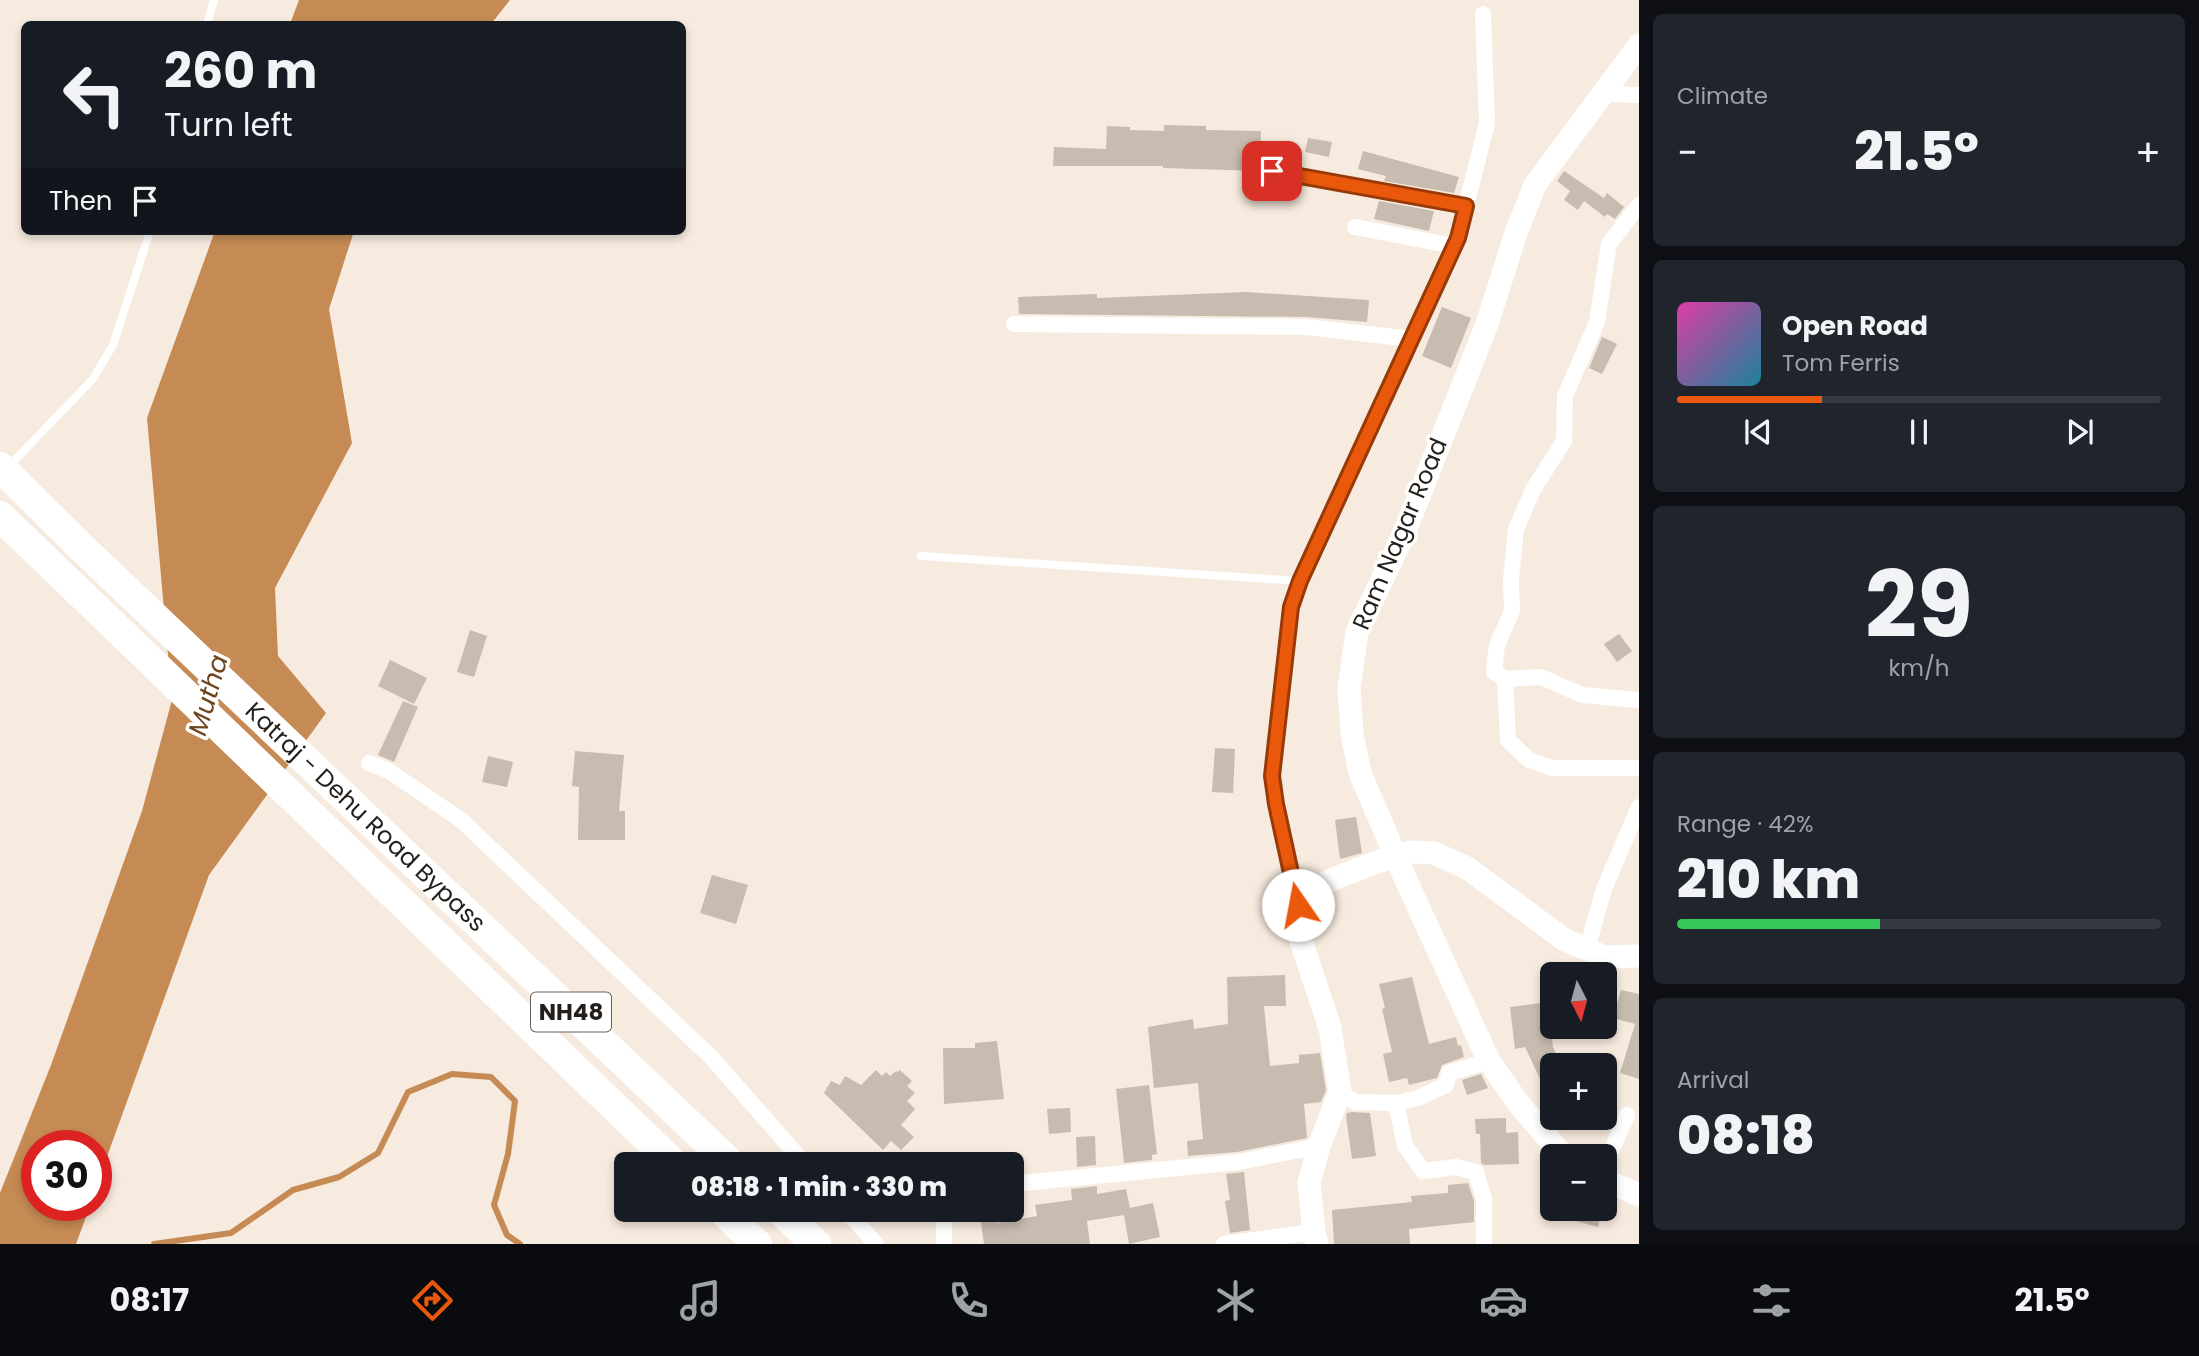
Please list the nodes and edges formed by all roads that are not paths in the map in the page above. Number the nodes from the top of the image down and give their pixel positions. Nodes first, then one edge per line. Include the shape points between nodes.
1 (214, 0) edge
2 (1483, 14) dead end
3 (208, 21) edge
4 (1639, 45) edge
5 (1604, 94) junction
6 (1639, 95) edge
7 (1272, 171) dead end
8 (1639, 205) edge
9 (1466, 206) junction
10 (1355, 227) dead end
11 (149, 235) edge
12 (1454, 246) junction
13 (1014, 324) dead end
14 (1410, 339) junction
15 (2, 469) edge
16 (4, 522) edge
17 (921, 556) dead end
18 (1300, 581) junction
19 (1504, 680) junction
20 (1639, 700) edge
21 (369, 763) dead end
22 (1639, 768) edge
23 (1639, 807) edge
24 (1396, 855) junction
25 (1298, 905) junction
26 (1587, 949) junction
27 (1639, 956) edge
28 (1489, 1060) junction
29 (1340, 1092) junction
30 (1395, 1103) junction
31 (1627, 1115) dead end
32 (1553, 1144) edge
33 (1614, 1144) edge
34 (1319, 1146) junction
35 (662, 1152) edge
36 (718, 1152) edge
37 (794, 1152) edge
38 (1024, 1183) edge
39 (1617, 1185) edge
40 (1639, 1195) edge
41 (734, 1222) edge
42 (793, 1222) edge
43 (857, 1222) edge
44 (944, 1222) edge
45 (1315, 1238) edge
46 (757, 1244) edge
47 (816, 1244) edge
48 (876, 1244) edge
49 (944, 1244) edge
50 (1224, 1244) edge
51 (1484, 1244) edge

1 - 3 lane
2 - 9 street via 1487,123
4 - 5 street, Ram Nagar Road
5 - 6 street
5 - 24 street, Ram Nagar Road via 1535,184 1487,324 1404,534 1357,632 1349,688 1352,734 1360,773
7 - 9 street
8 - 19 street via 1609,244 1597,322 1565,396 1564,441 1534,488 1516,529 1512,611 1497,645 1494,672
9 - 12 street
10 - 12 street
11 - 15 lane via 113,345 93,379
12 - 14 street
13 - 14 street via 1307,327
14 - 18 street
15 - 36 highway, Katraj - Dehu Road Bypass / NH48
16 - 35 highway, Katraj - Dehu Road Bypass / NH48
17 - 18 lane
18 - 25 street via 1291,607 1272,776
19 - 20 street via 1541,677 1582,695
19 - 22 street via 1508,740 1529,760 1552,768
21 - 37 street via 389,771 470,830 712,1058
23 - 26 street via 1604,889
24 - 25 street via 1330,880
24 - 26 street via 1434,853 1467,868 1565,940
24 - 28 street, Ram Nagar Road
25 - 29 street via 1301,941 1330,1028
26 - 27 street via 1605,957
28 - 30 street via 1449,1073 1446,1085 1418,1098
28 - 32 street, Ram Nagar Road
29 - 30 street via 1355,1102
29 - 34 street
30 - 51 street via 1405,1145 1423,1171 1456,1167 1476,1172 1484,1199
31 - 33 street
34 - 38 street via 1239,1162
34 - 45 street via 1309,1183
39 - 40 street
41 - 46 highway
42 - 47 highway
43 - 48 street
44 - 49 street
45 - 50 street

